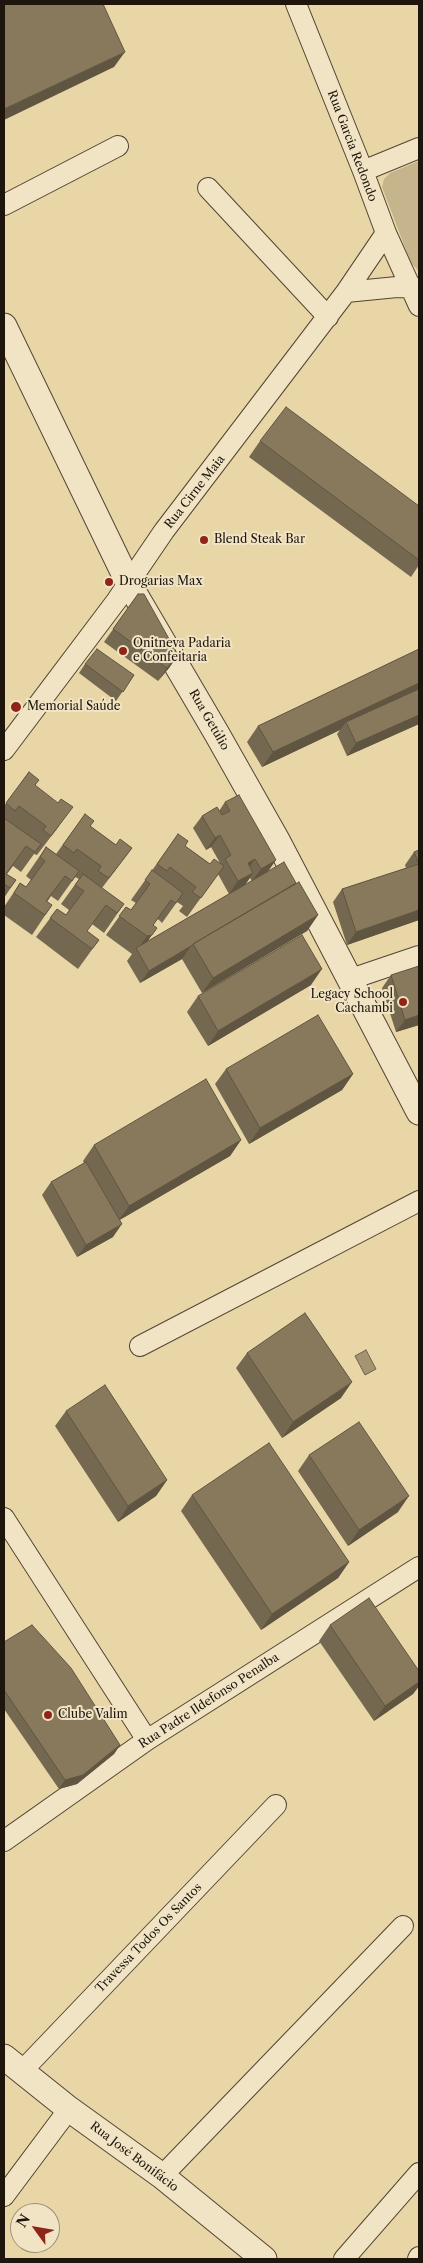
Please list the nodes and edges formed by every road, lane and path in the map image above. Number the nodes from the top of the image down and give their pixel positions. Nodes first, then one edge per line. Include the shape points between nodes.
1 (296, 4) edge
2 (118, 146) dead end
3 (419, 148) edge
4 (363, 171) junction
5 (208, 188) dead end
6 (4, 205) edge
7 (386, 234) junction
8 (415, 288) edge
9 (346, 292) junction
10 (419, 306) edge
11 (328, 317) junction
12 (4, 326) edge
13 (128, 584) junction
14 (4, 750) edge
15 (419, 956) edge
16 (348, 980) junction
17 (419, 1112) edge
18 (419, 1201) edge
19 (140, 1346) dead end
20 (4, 1518) edge
21 (419, 1566) edge
22 (147, 1740) junction
23 (276, 1804) dead end
24 (4, 1841) edge
25 (403, 1926) dead end
26 (13, 2064) edge
27 (69, 2109) junction
28 (419, 2173) edge
29 (162, 2176) junction
30 (4, 2196) edge
31 (264, 2259) edge
32 (344, 2259) edge

1 - 4 street, Rua Garcia Redondo
2 - 6 street
3 - 4 street
4 - 7 street, Rua Garcia Redondo
5 - 11 street
7 - 8 street, Rua Garcia Redondo
7 - 9 street, Rua Cirne Maia
8 - 9 street
8 - 10 street, Rua Garcia Redondo
9 - 11 street, Rua Cirne Maia
11 - 13 street, Rua Cirne Maia via 164,531
12 - 13 street, Rua Getúlio
13 - 14 street, Rua Cirne Maia
13 - 16 street, Rua Getúlio via 278,842
15 - 16 street
16 - 17 street, Rua Getúlio
18 - 19 street
20 - 22 street
21 - 22 street, Rua Padre Ildefonso Penalba
22 - 24 street, Rua Padre Ildefonso Penalba
23 - 26 street, Travessa Todos Os Santos
25 - 29 street
26 - 27 street, Rua José Bonifácio
27 - 29 street, Rua José Bonifácio
27 - 30 street
28 - 32 street
29 - 31 street, Rua José Bonifácio

